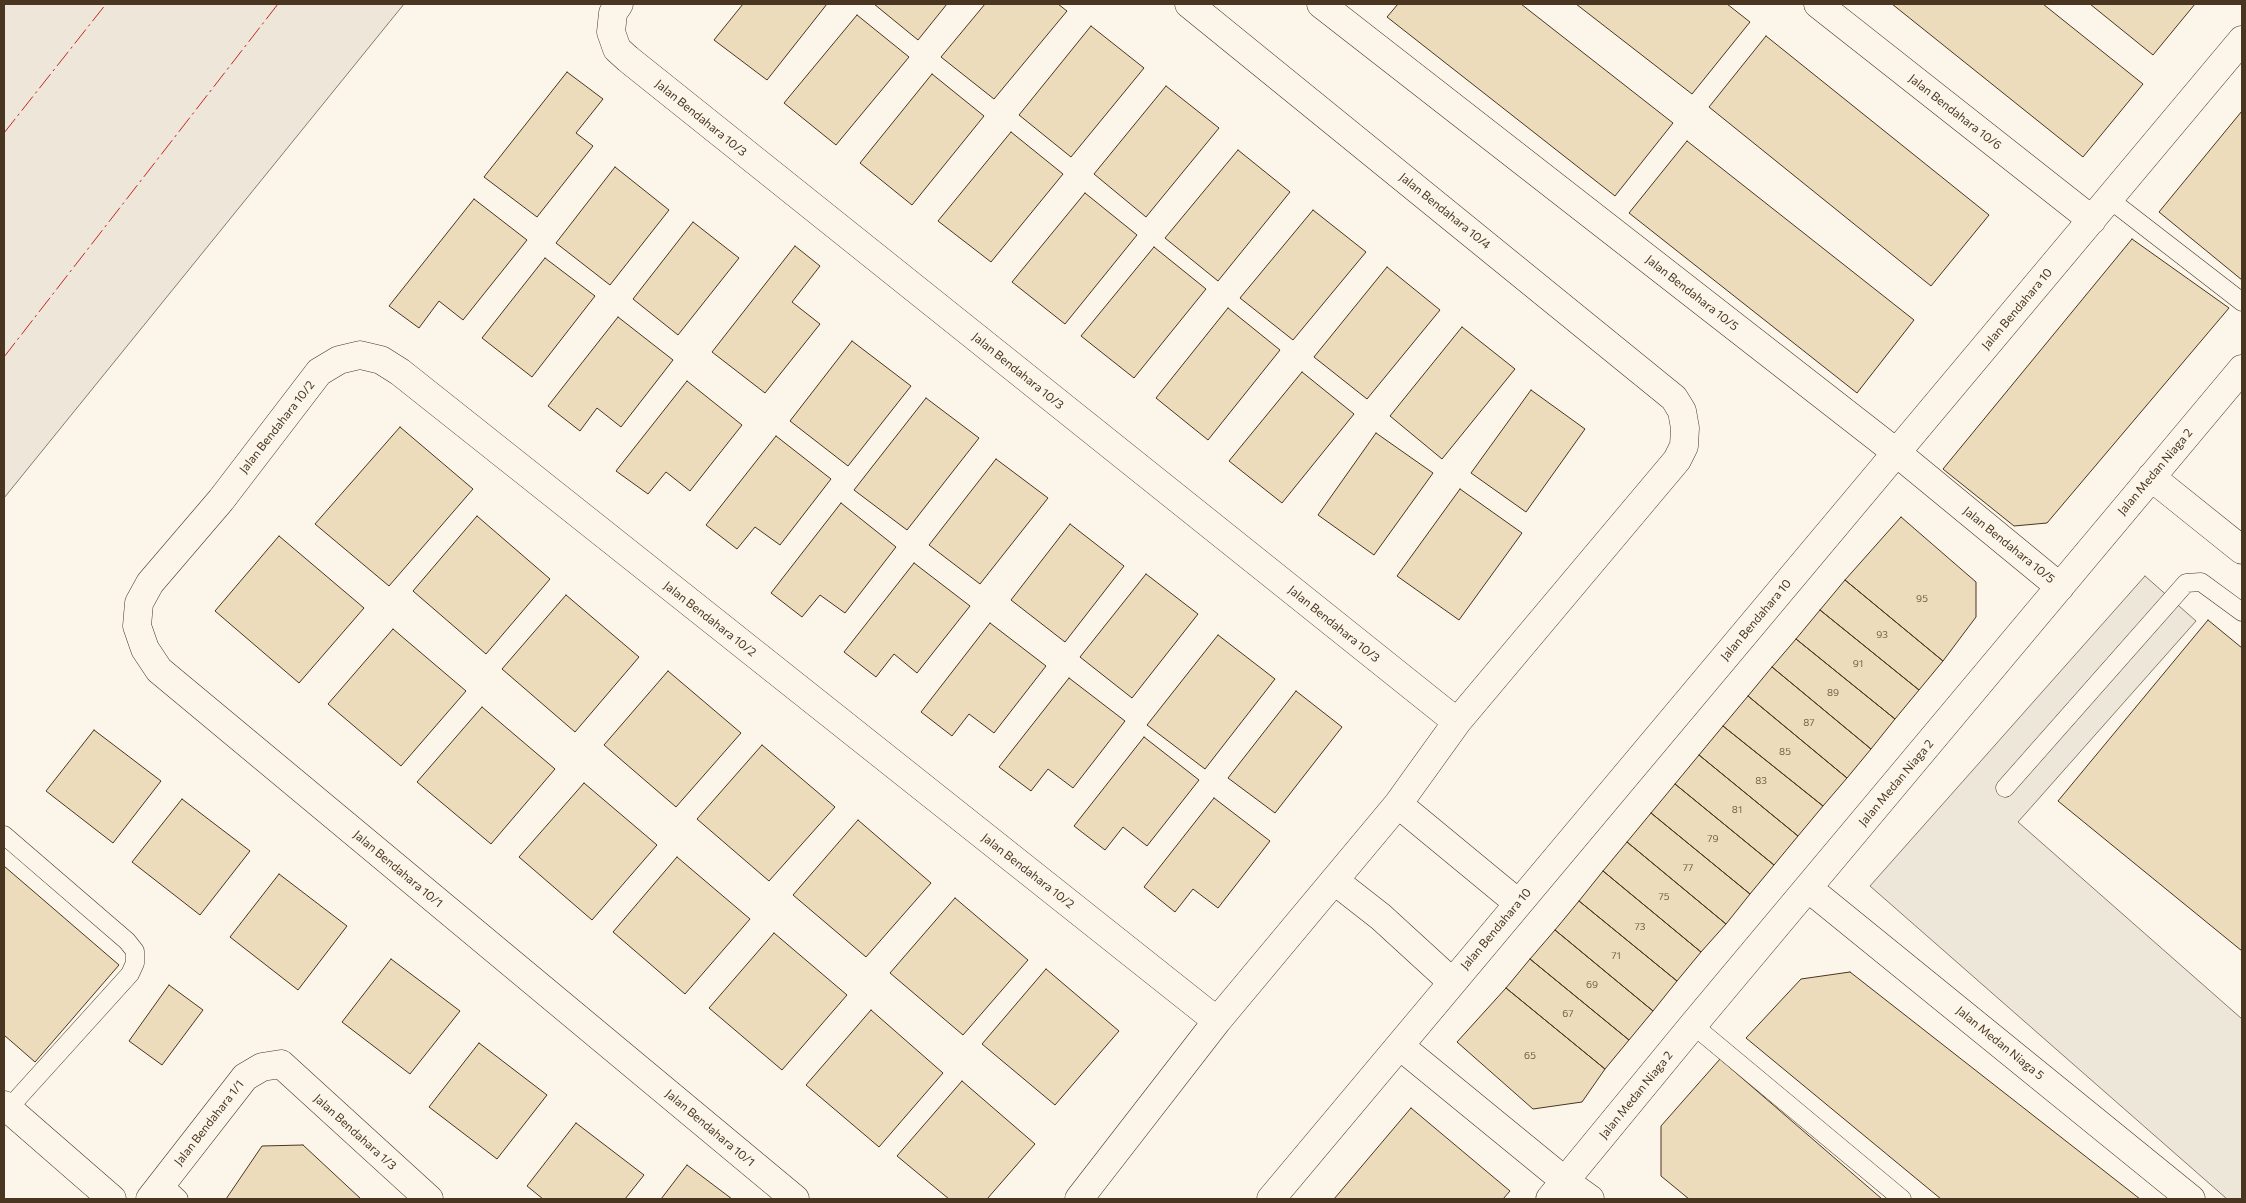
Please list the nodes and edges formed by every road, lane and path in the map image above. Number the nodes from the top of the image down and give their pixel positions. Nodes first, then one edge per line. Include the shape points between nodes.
1 (619, 4) edge
2 (1189, 4) edge
3 (1818, 4) edge
4 (1335, 8) edge
5 (2242, 40) edge
6 (2101, 210) junction
7 (2242, 302) edge
8 (2242, 369) edge
9 (1897, 453) junction
10 (2151, 478) junction
11 (221, 500) joint
12 (2242, 550) edge
13 (2060, 587) junction
14 (2242, 612) edge
15 (1457, 722) junction
16 (2005, 788) dead end
17 (1398, 804) junction
18 (4, 835) edge
19 (1335, 881) junction
20 (1808, 888) junction
21 (1518, 903) junction
22 (1452, 982) junction
23 (1217, 1021) junction
24 (1693, 1025) junction
25 (1400, 1046) junction
26 (281, 1064) joint
27 (6, 1107) edge
28 (1558, 1190) edge
29 (163, 1194) edge
30 (112, 1199) edge
31 (429, 1199) edge
32 (795, 1199) edge
33 (1079, 1199) edge
34 (1271, 1199) edge
35 (1590, 1199) edge
36 (1902, 1199) edge
37 (2191, 1199) edge

1 - 15 street, Jalan Bendahara 10/3 via 613,13 611,32 617,49 628,59
2 - 15 street, Jalan Bendahara 10/4 via 1674,398 1682,412 1684,446 1677,460
3 - 6 street, Jalan Bendahara 10/6
4 - 9 street, Jalan Bendahara 10/5
5 - 6 street, Jalan Bendahara 10
6 - 7 lane
6 - 9 street, Jalan Bendahara 10
8 - 10 street, Jalan Medan Niaga 2
9 - 13 street, Jalan Bendahara 10/5
9 - 21 street, Jalan Bendahara 10
10 - 12 street
10 - 13 street, Jalan Medan Niaga 2
11 - 23 street, Jalan Bendahara 10/2 via 319,372 339,360 360,356 381,360
11 - 32 street, Jalan Bendahara 10/1 via 150,582 139,603 137,626 145,649 159,670
13 - 20 street, Jalan Medan Niaga 2
14 - 16 lane via 2201,582 2186,582
15 - 17 street
17 - 19 street
17 - 21 street
18 - 27 lane via 135,951 135,963 130,974
19 - 22 street via 1381,917
19 - 23 street
20 - 24 street, Jalan Medan Niaga 2
20 - 37 street, Jalan Medan Niaga 5
21 - 22 street, Jalan Bendahara 10
22 - 25 street, Jalan Bendahara 10
23 - 33 street
24 - 28 street, Jalan Medan Niaga 2
24 - 36 lane
25 - 28 street
25 - 34 street, Jalan Bendahara 10
26 - 29 street, Jalan Bendahara 1/1 via 262,1067 245,1077
26 - 31 street, Jalan Bendahara 1/3
27 - 30 street
28 - 35 street

